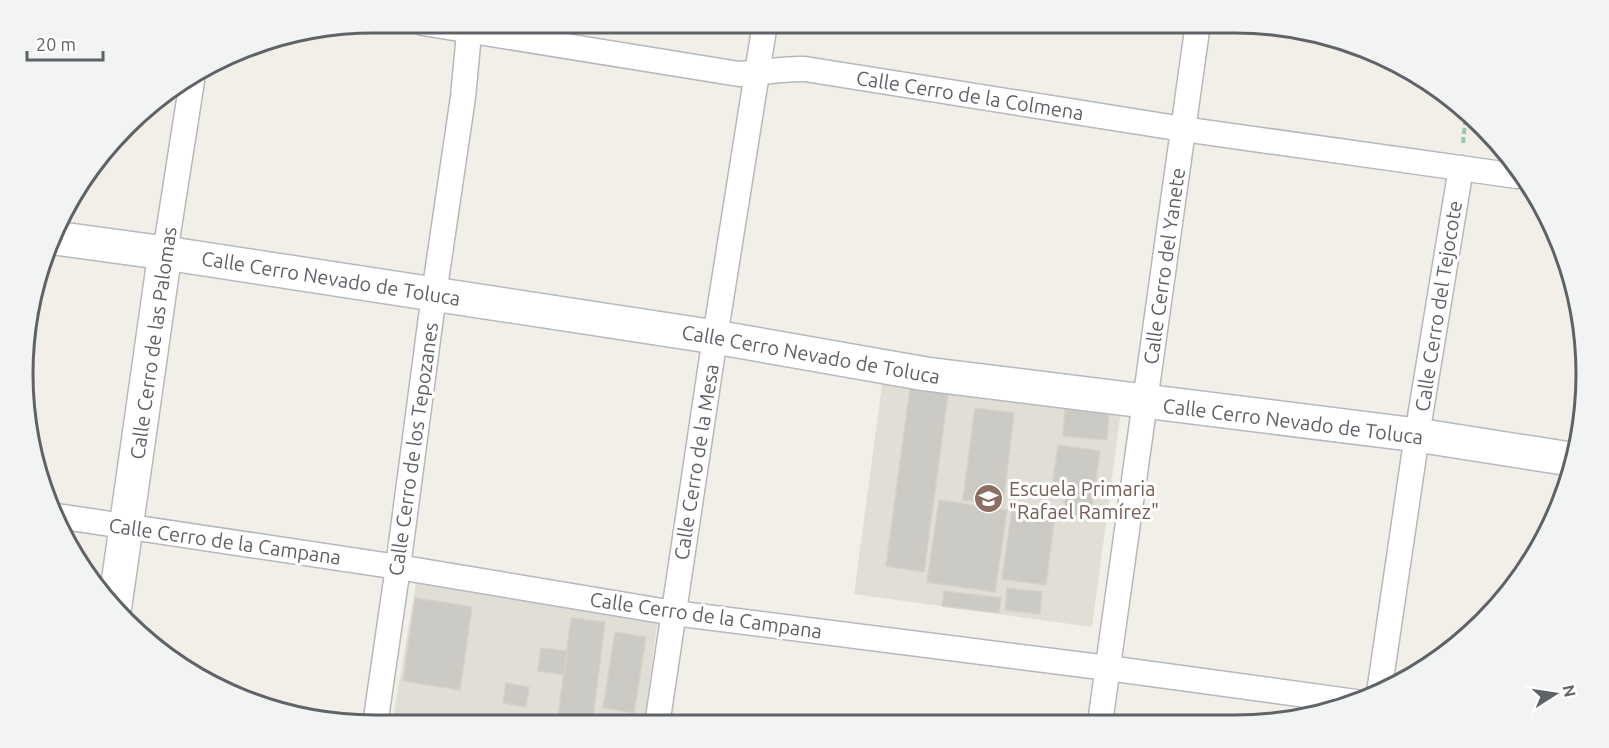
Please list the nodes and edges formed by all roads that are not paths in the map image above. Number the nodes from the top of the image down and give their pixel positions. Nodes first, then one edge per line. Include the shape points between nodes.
1 (468, 33) edge
2 (508, 33) edge
3 (763, 33) edge
4 (1196, 33) edge
5 (758, 73) junction
6 (191, 86) edge
7 (1183, 129) junction
8 (1461, 168) junction
9 (1512, 175) edge
10 (61, 239) edge
11 (165, 253) junction
12 (434, 294) junction
13 (715, 337) junction
14 (1145, 402) junction
15 (1418, 435) junction
16 (1565, 458) edge
17 (65, 517) edge
18 (126, 527) junction
19 (398, 567) junction
20 (116, 597) edge
21 (674, 613) junction
22 (1108, 668) junction
23 (1381, 682) edge
24 (1336, 699) edge
25 (377, 715) edge
26 (658, 715) edge
27 (1101, 715) edge

1 - 12 street, Calle Cerro de los Tepozanes via 463,97
2 - 5 street, Calle Cerro de la Colmena via 739,74
3 - 5 street, Calle Cerro de la Mesa
4 - 7 street, Calle Cerro del Yanete
5 - 7 street, Calle Cerro de la Colmena via 805,69
5 - 13 street, Calle Cerro de la Mesa
6 - 11 street, Calle Cerro de las Palomas
7 - 8 street, Calle Cerro de la Colmena
7 - 14 street, Calle Cerro del Yanete
8 - 9 street, Calle Cerro de la Colmena
8 - 15 street, Calle Cerro del Tejocote
10 - 11 street, Calle Cerro Nevado de Toluca
11 - 12 street, Calle Cerro Nevado de Toluca
11 - 18 street, Calle Cerro de las Palomas
12 - 13 street, Calle Cerro Nevado de Toluca
12 - 19 street, Calle Cerro de los Tepozanes
13 - 14 street, Calle Cerro Nevado de Toluca via 927,374
13 - 21 street, Calle Cerro de la Mesa
14 - 15 street, Calle Cerro Nevado de Toluca
14 - 22 street, Calle Cerro del Yanete
15 - 16 street, Calle Cerro Nevado de Toluca
15 - 23 street, Calle Cerro del Tejocote
17 - 18 street, Calle Cerro de la Campana
18 - 19 street, Calle Cerro de la Campana
18 - 20 street, Calle Cerro de las Palomas
19 - 21 street, Calle Cerro de la Campana
19 - 25 street, Calle Cerro de los Tepozanes
21 - 22 street, Calle Cerro de la Campana
21 - 26 street, Calle Cerro de la Mesa
22 - 24 street, Calle Cerro de la Campana
22 - 27 street, Calle Cerro del Yanete

